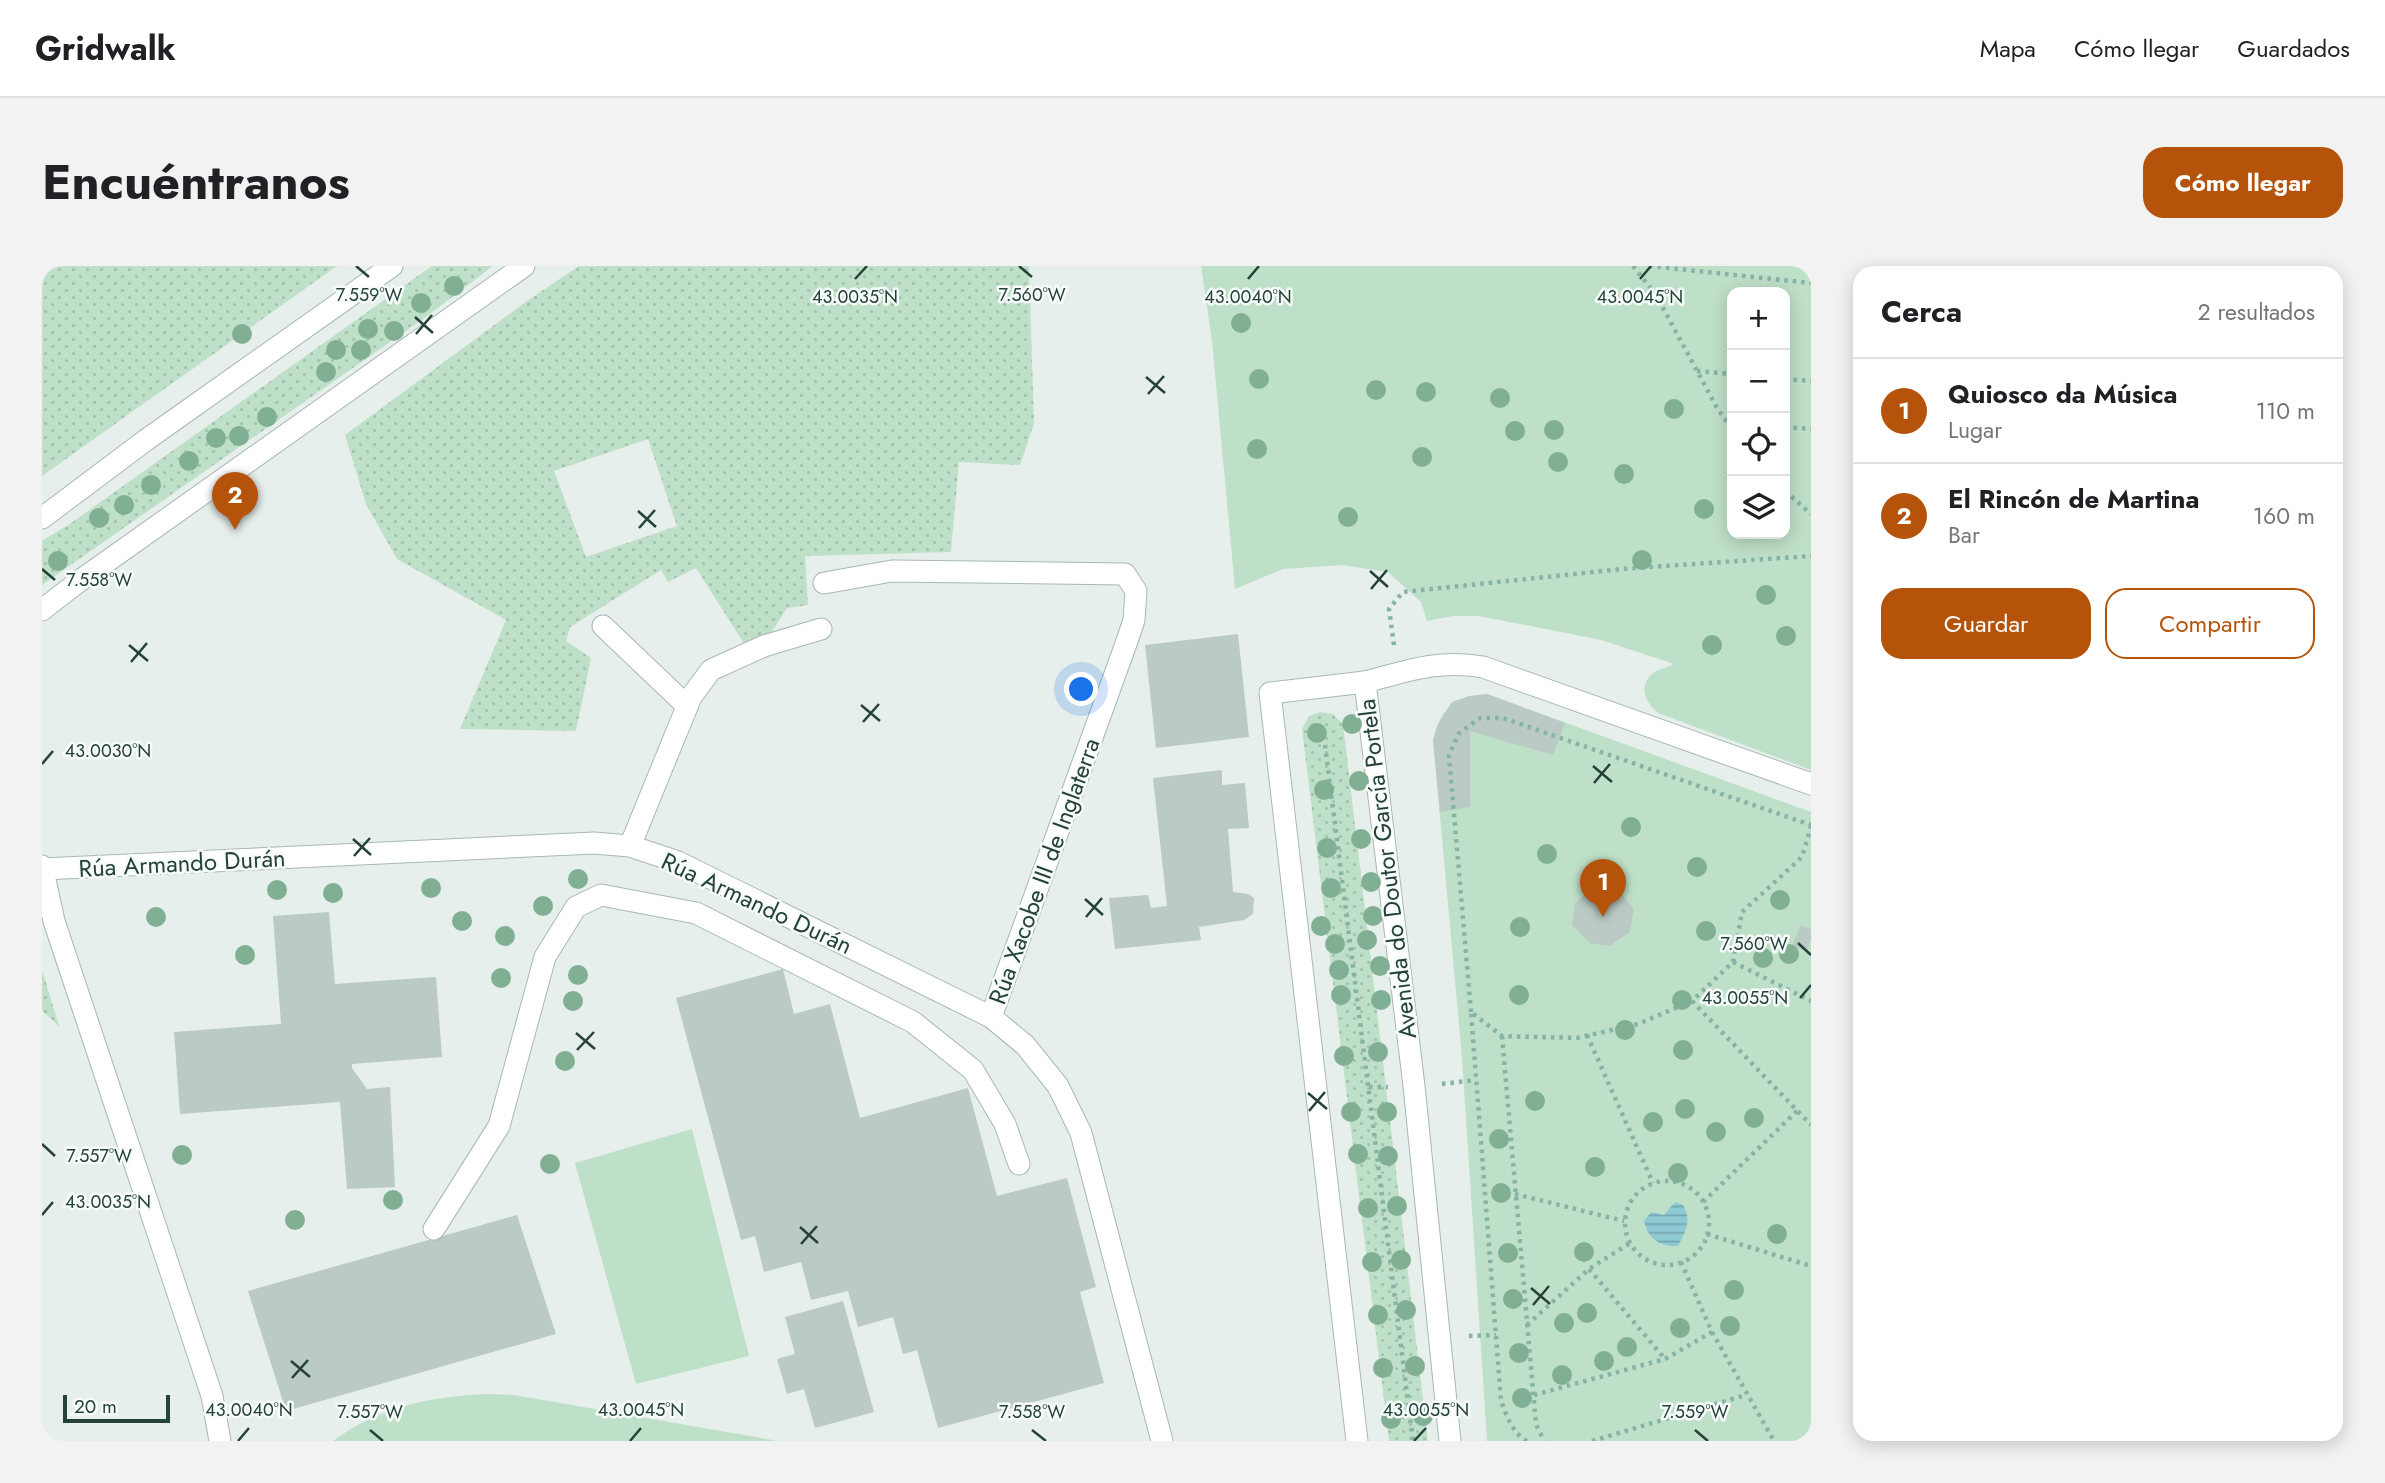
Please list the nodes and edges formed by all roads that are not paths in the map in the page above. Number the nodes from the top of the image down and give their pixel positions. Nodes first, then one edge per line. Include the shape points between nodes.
1 (392, 266) edge
2 (524, 266) edge
3 (42, 518) edge
4 (824, 583) dead end
5 (42, 610) edge
6 (603, 626) dead end
7 (821, 629) dead end
8 (1365, 681) junction
9 (687, 706) junction
10 (1811, 784) edge
11 (630, 846) junction
12 (42, 868) edge
13 (990, 1017) junction
14 (1019, 1164) dead end
15 (434, 1229) dead end
16 (220, 1441) edge
17 (1163, 1441) edge
18 (1357, 1441) edge
19 (1450, 1441) edge

1 - 3 street
2 - 5 street
4 - 13 street, Rúa Xacobe III de Inglaterra via 892,571 1125,574 1136,591 1126,641
6 - 9 street
7 - 9 street via 764,646 711,670
8 - 10 street via 1430,666 1459,663 1483,667
8 - 18 street, Avenida do Doutor García Portela via 1269,693
8 - 19 street, Avenida do Doutor García Portela via 1414,1086
9 - 11 street
11 - 12 street, Rúa Armando Durán
11 - 13 street, Rúa Armando Durán via 678,862
12 - 16 street via 54,921 212,1396
13 - 17 street, Rúa Armando Durán via 1025,1045 1058,1086 1081,1133
14 - 15 street via 1004,1124 973,1070 913,1022 696,913 601,895 576,907 545,957 499,1126

